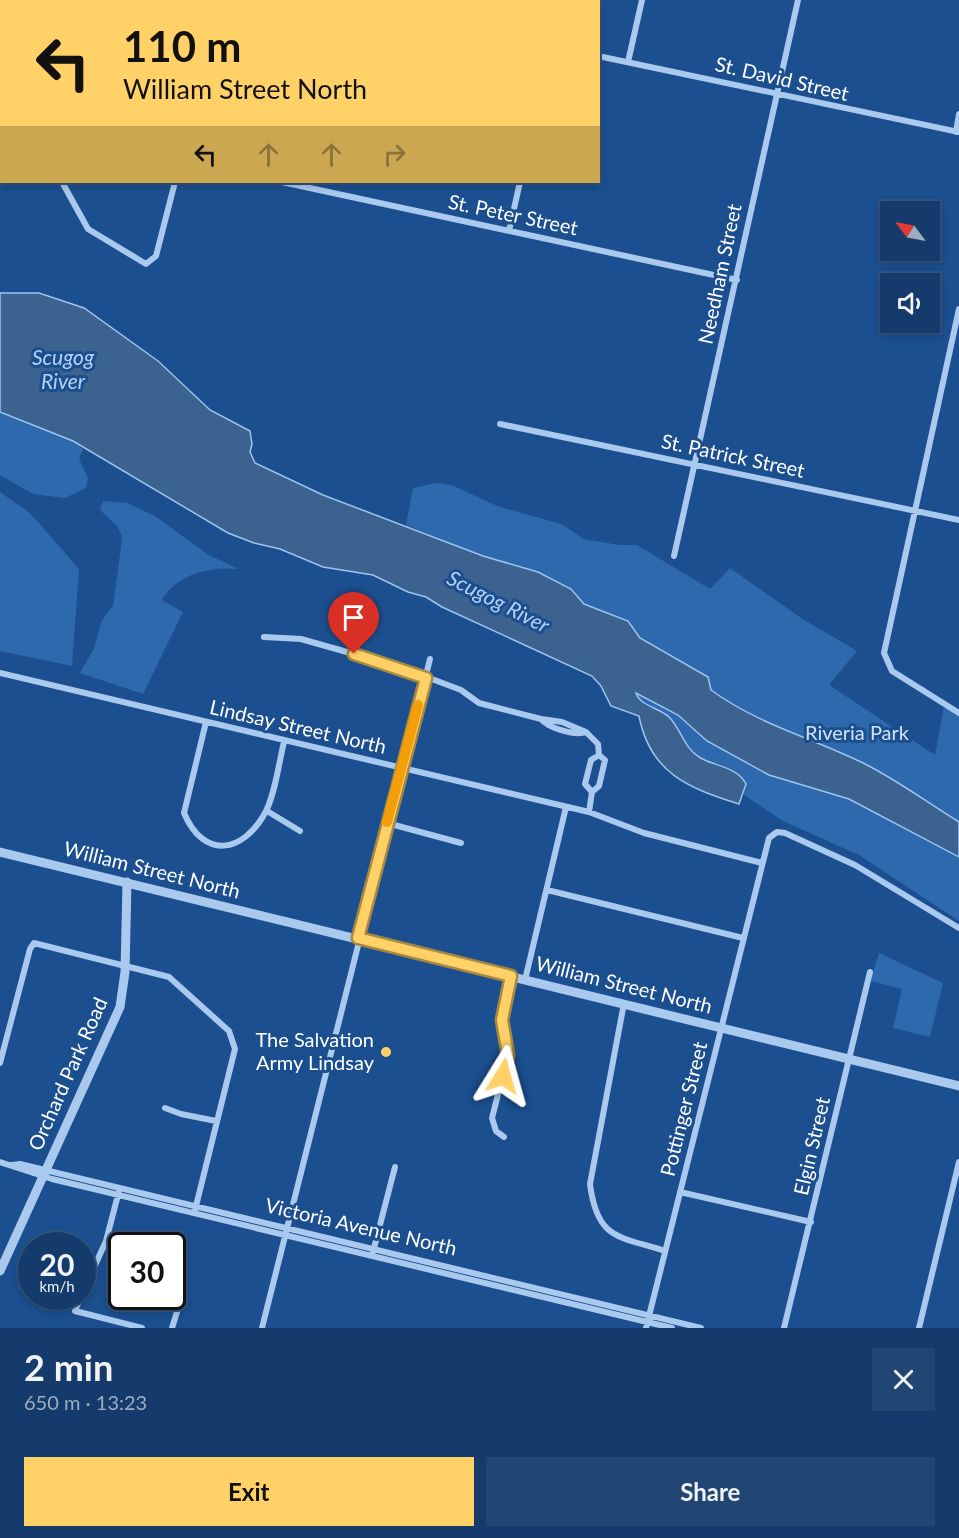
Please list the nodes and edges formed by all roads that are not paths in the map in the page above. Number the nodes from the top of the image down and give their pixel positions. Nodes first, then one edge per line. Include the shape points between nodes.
1 (642, 0) edge
2 (798, 0) edge
3 (600, 56) edge
4 (628, 62) junction
5 (777, 94) junction
6 (959, 114) edge
7 (958, 132) edge
8 (63, 183) edge
9 (175, 183) edge
10 (287, 183) edge
11 (519, 183) edge
12 (509, 231) junction
13 (737, 280) junction
14 (959, 309) edge
15 (500, 424) dead end
16 (694, 465) junction
17 (916, 511) junction
18 (959, 520) edge
19 (674, 556) dead end
20 (264, 637) dead end
21 (430, 659) dead end
22 (0, 673) edge
23 (426, 678) junction
24 (959, 713) edge
25 (206, 722) junction
26 (284, 742) junction
27 (599, 755) junction
28 (402, 768) junction
29 (592, 792) junction
30 (566, 807) junction
31 (267, 811) junction
32 (589, 812) junction
33 (387, 823) junction
34 (300, 831) dead end
35 (461, 843) dead end
36 (0, 852) edge
37 (762, 863) junction
38 (127, 882) junction
39 (547, 890) junction
40 (959, 928) edge
41 (358, 938) junction
42 (743, 938) junction
43 (125, 964) junction
44 (870, 972) dead end
45 (511, 976) junction
46 (525, 980) junction
47 (624, 1003) junction
48 (721, 1027) junction
49 (849, 1059) junction
50 (0, 1063) edge
51 (959, 1086) edge
52 (165, 1108) dead end
53 (216, 1121) junction
54 (504, 1137) dead end
55 (0, 1162) edge
56 (959, 1162) edge
57 (395, 1167) dead end
58 (44, 1173) junction
59 (119, 1191) junction
60 (680, 1192) junction
61 (196, 1206) junction
62 (194, 1213) junction
63 (811, 1222) junction
64 (288, 1227) junction
65 (285, 1235) junction
66 (665, 1251) junction
67 (373, 1252) junction
68 (96, 1264) edge
69 (0, 1271) edge
70 (481, 1273) junction
71 (479, 1281) junction
72 (75, 1310) edge
73 (178, 1310) edge
74 (649, 1314) junction
75 (647, 1325) edge
76 (142, 1328) edge
77 (172, 1328) edge
78 (262, 1328) edge
79 (672, 1328) edge
80 (701, 1328) edge
81 (784, 1328) edge
82 (919, 1328) edge

1 - 4 street
2 - 5 street, Needham Street
3 - 4 street, St. David Street
4 - 5 street, St. David Street
5 - 7 street, St. David Street
5 - 13 street, Needham Street
6 - 7 street
8 - 9 street via 88,229 146,264 156,256
10 - 12 street, St. Peter Street
11 - 12 street
12 - 13 street, St. Peter Street
13 - 16 street, Needham Street
14 - 17 street
15 - 16 street, St. Patrick Street
16 - 17 street, St. Patrick Street
16 - 19 street, Needham Street
17 - 18 street, St. Patrick Street
17 - 24 street via 884,653 892,671
20 - 23 street via 308,640
21 - 23 street
22 - 25 street, Lindsay Street North
23 - 27 street via 461,690 479,703 541,718 545,723 562,725 580,734 586,732 598,744
23 - 28 street
25 - 26 street, Lindsay Street North
25 - 31 street via 184,813 189,825 213,845 225,848 245,836
26 - 28 street, Lindsay Street North
26 - 31 street
27 - 29 street via 605,760 599,786
27 - 29 street via 591,760 585,784
28 - 30 street, Lindsay Street North
28 - 33 street
29 - 32 street
30 - 32 street, Lindsay Street North
30 - 39 street
31 - 34 street
32 - 37 street, Lindsay Street North via 644,833
33 - 35 street
33 - 41 street
36 - 38 street, William Street North
37 - 40 street, Pottinger Street via 769,838 777,832 855,865
37 - 42 street, Pottinger Street
38 - 41 street, William Street North
38 - 43 street, Orchard Park Road
39 - 42 street
39 - 46 street
41 - 45 street, William Street North
41 - 64 street
42 - 48 street, Pottinger Street
43 - 50 street via 34,943
43 - 53 street via 169,976 229,1031 235,1049
43 - 58 street, Orchard Park Road via 120,1007
44 - 49 street, Elgin Street
45 - 46 street, William Street North
45 - 54 street via 502,1020 508,1055 492,1118 496,1131
46 - 47 street, William Street North
47 - 48 street, William Street North
47 - 66 street via 590,1184 593,1209 615,1235
48 - 49 street, William Street North
48 - 60 street, Pottinger Street
49 - 51 street, William Street North
49 - 63 street, Elgin Street
52 - 53 street
53 - 61 street
55 - 58 street, Victoria Avenue North
56 - 82 street
57 - 67 street
58 - 59 street, Victoria Avenue North
58 - 69 street, Orchard Park Road
59 - 61 street, Victoria Avenue North
59 - 62 street, Victoria Avenue North
59 - 68 street
60 - 63 street
60 - 66 street, Pottinger Street
61 - 62 street
61 - 64 street, Victoria Avenue North
62 - 65 street, Victoria Avenue North
63 - 81 street, Elgin Street
64 - 65 street
64 - 67 street, Victoria Avenue North
65 - 67 street, Victoria Avenue North
65 - 78 street
66 - 74 street, Pottinger Street
67 - 70 street, Victoria Avenue North
67 - 71 street, Victoria Avenue North
70 - 71 street
70 - 74 street, Victoria Avenue North
71 - 75 street, Victoria Avenue North
72 - 76 street
73 - 77 street
74 - 75 street, Pottinger Street
74 - 80 street, Victoria Avenue North
75 - 79 street, Victoria Avenue North

